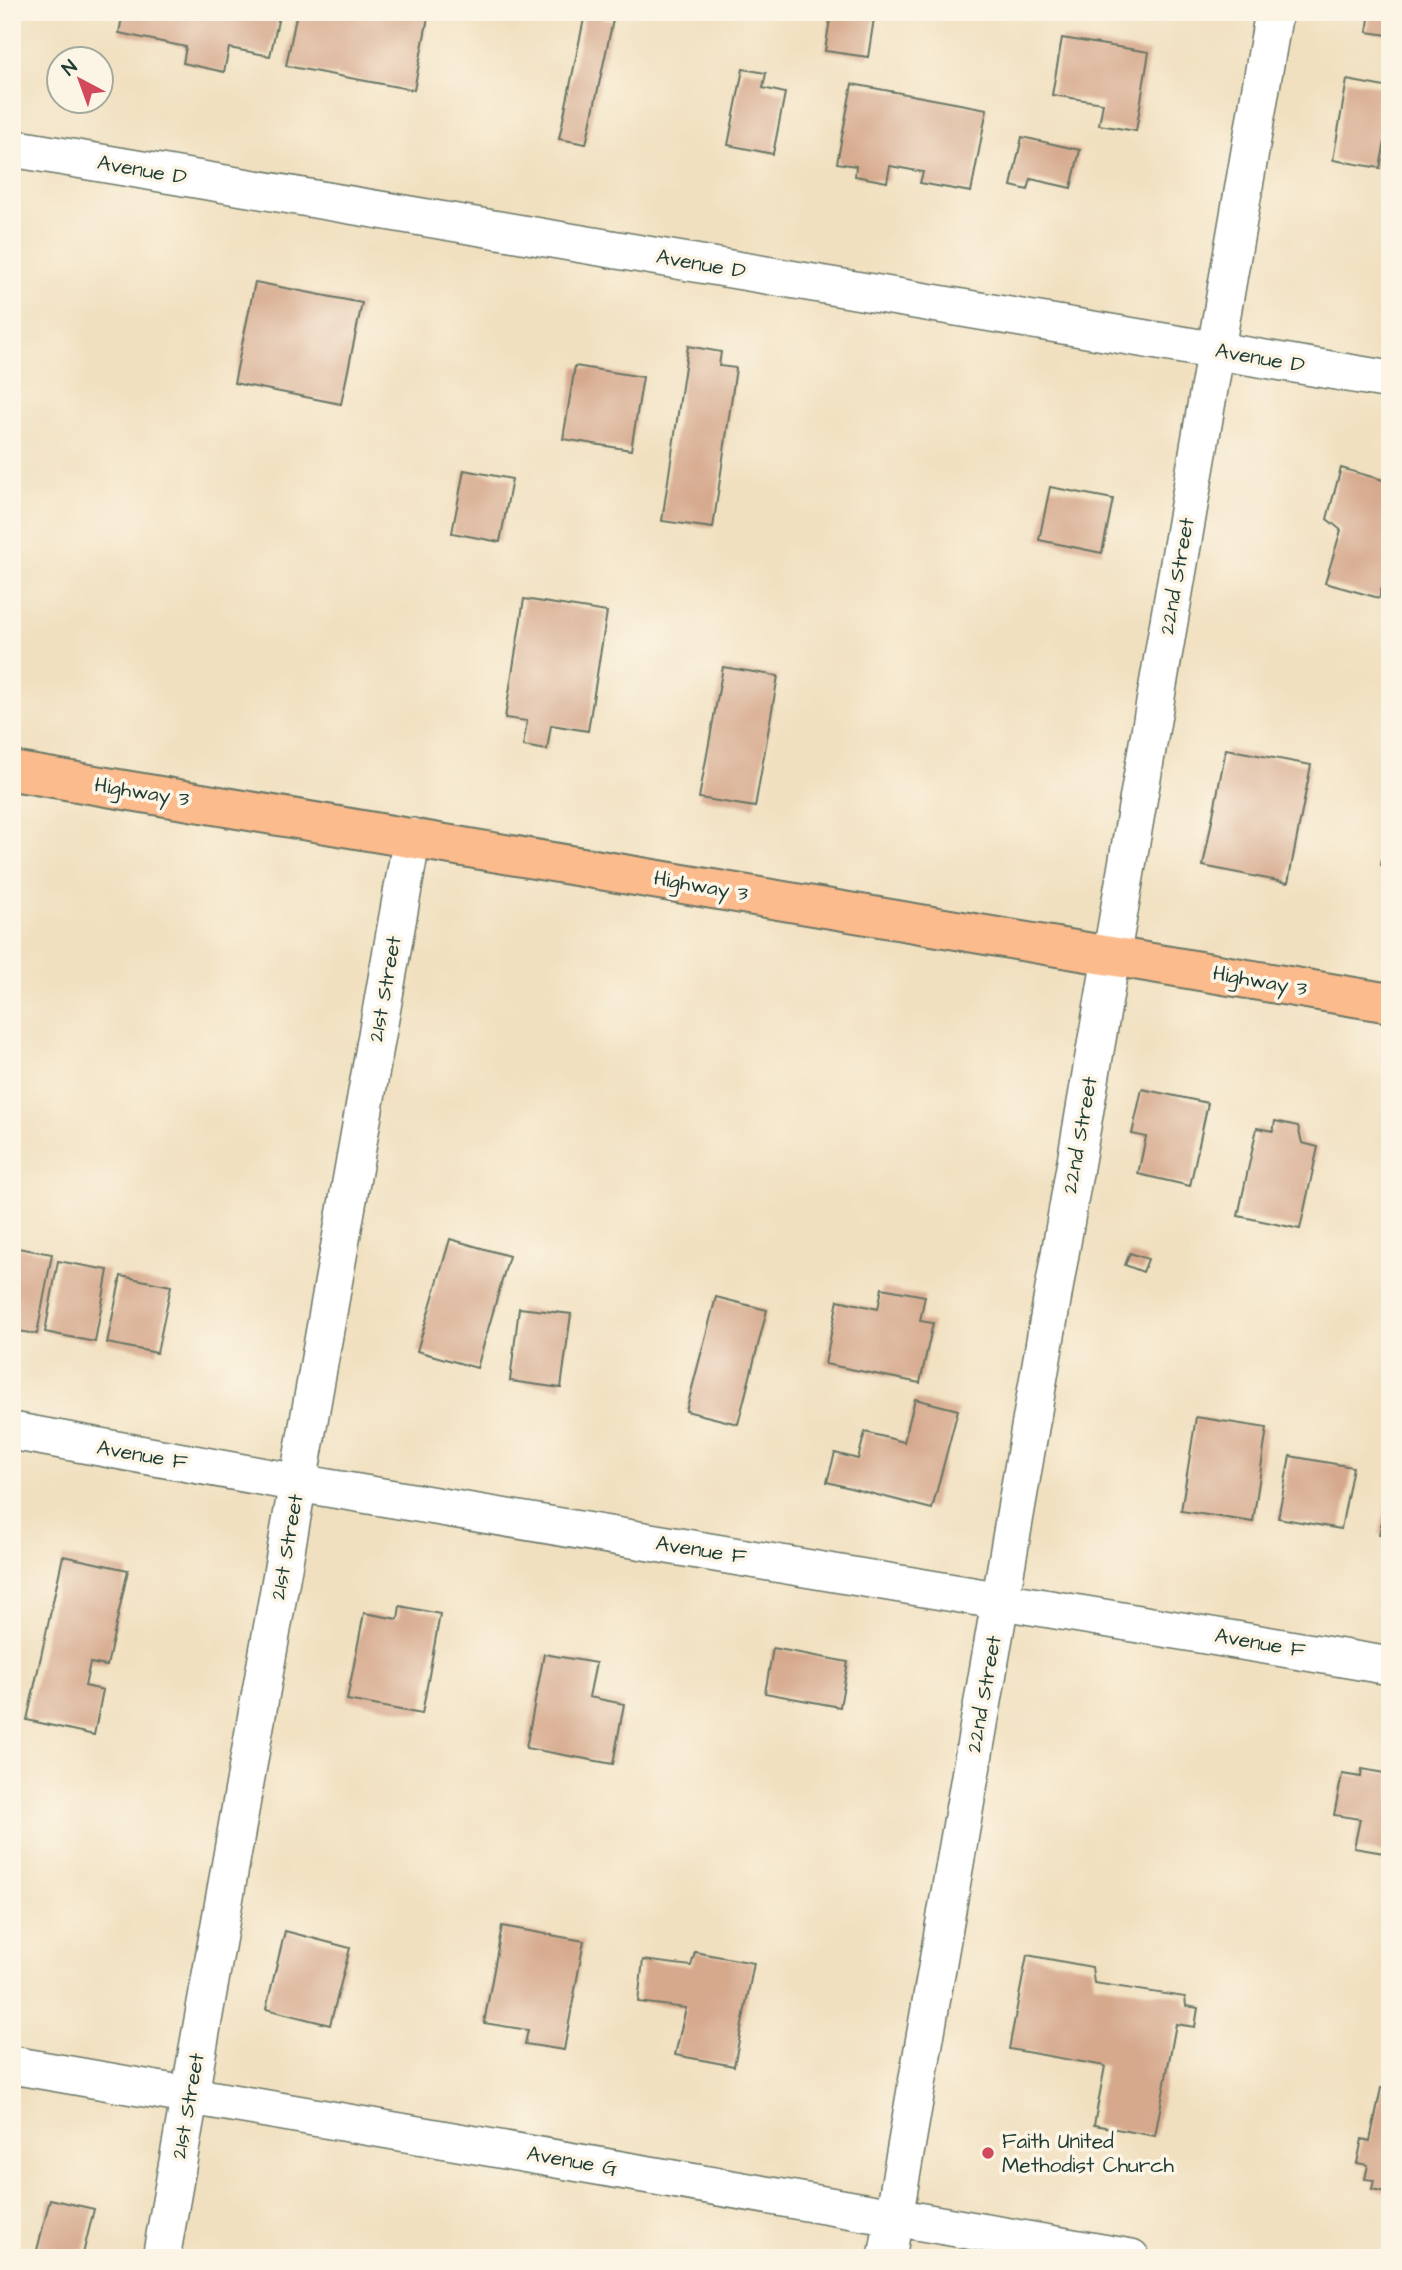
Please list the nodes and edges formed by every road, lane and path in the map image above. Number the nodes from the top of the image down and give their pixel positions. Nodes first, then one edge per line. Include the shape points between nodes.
1 (1274, 12) edge
2 (12, 148) edge
3 (1215, 350) junction
4 (1390, 380) edge
5 (12, 771) edge
6 (412, 837) junction
7 (1111, 956) junction
8 (1390, 1003) edge
9 (12, 1431) edge
10 (298, 1483) junction
11 (1000, 1600) junction
12 (1390, 1666) edge
13 (12, 2065) edge
14 (190, 2095) junction
15 (894, 2217) junction
16 (161, 2258) edge
17 (887, 2258) edge
18 (1131, 2258) edge

1 - 3 street, 22nd Street
2 - 3 street, Avenue D
3 - 4 street, Avenue D
3 - 7 street, 22nd Street
5 - 6 main road, Highway 3
6 - 7 main road, Highway 3
6 - 10 street, 21st Street
7 - 8 main road, Highway 3
7 - 11 street, 22nd Street
9 - 10 street, Avenue F
10 - 11 street, Avenue F
10 - 14 street, 21st Street
11 - 12 street, Avenue F
11 - 15 street, 22nd Street
13 - 14 street, Avenue G
14 - 15 street, Avenue G
14 - 16 street, 21st Street
15 - 17 street, 22nd Street
15 - 18 street, Avenue G

